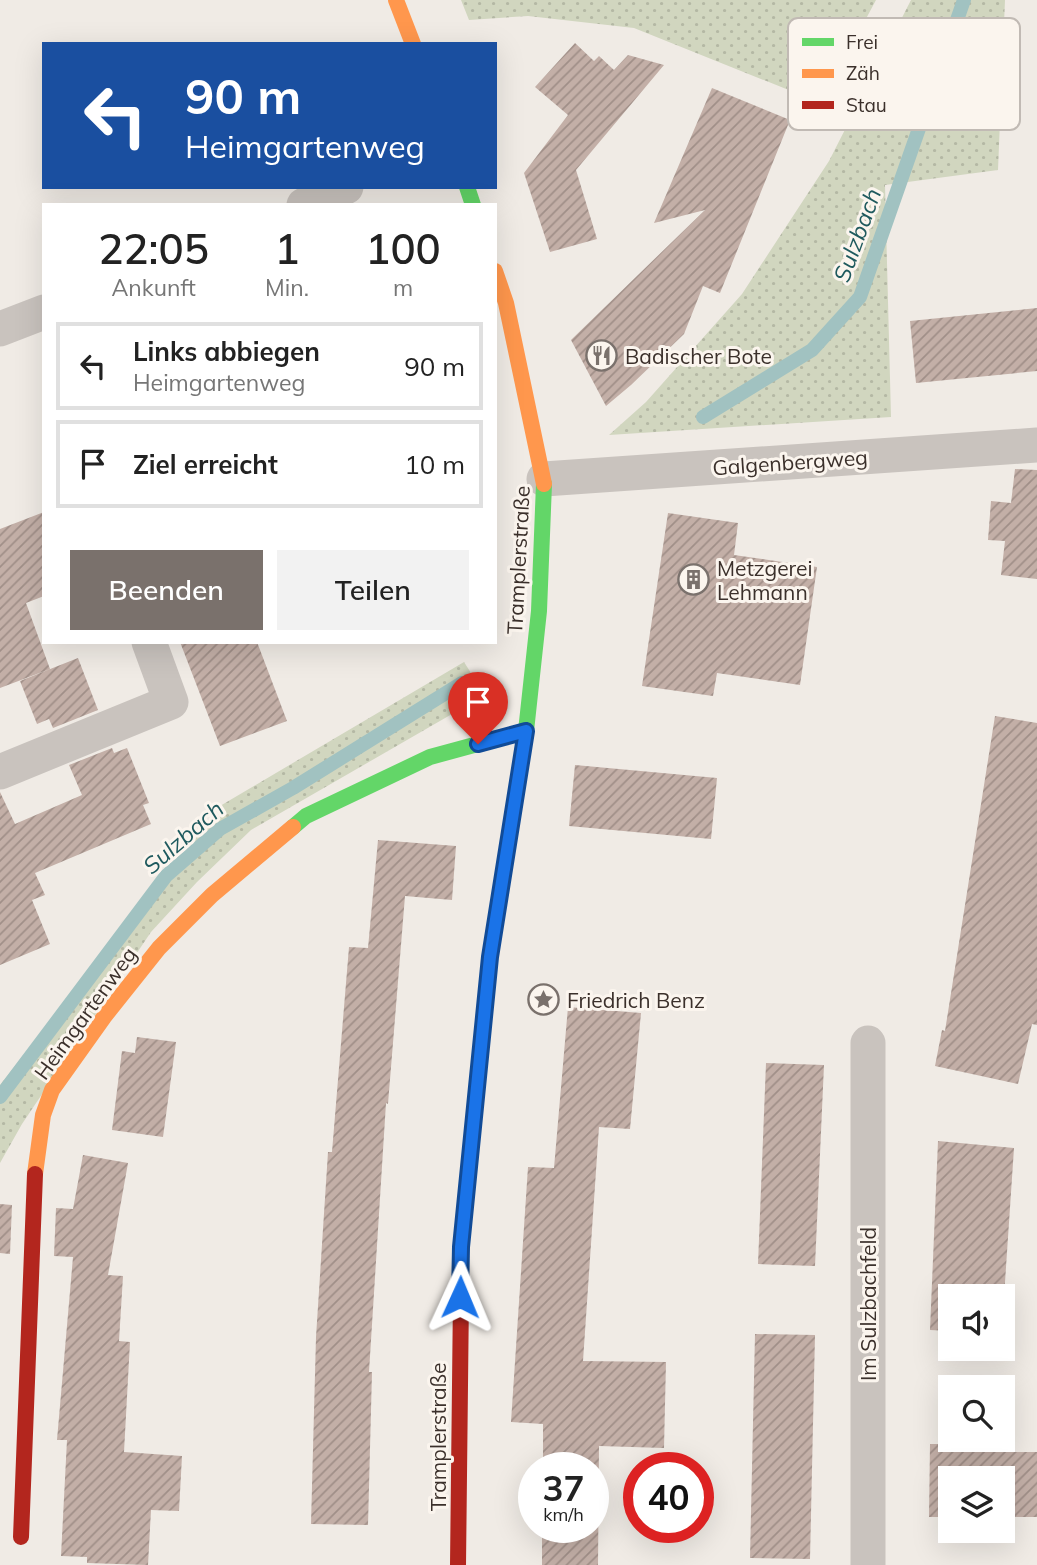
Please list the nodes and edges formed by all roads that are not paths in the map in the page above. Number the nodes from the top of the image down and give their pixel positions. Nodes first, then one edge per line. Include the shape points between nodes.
1 (396, 0) edge
2 (412, 42) edge
3 (341, 189) edge
4 (309, 203) edge
5 (497, 277) edge
6 (40, 325) edge
7 (0, 329) edge
8 (1037, 445) edge
9 (544, 479) junction
10 (150, 644) edge
11 (526, 731) junction
12 (0, 772) edge
13 (868, 1042) dead end
14 (21, 1537) dead end
15 (458, 1565) edge
16 (867, 1565) edge

1 - 2 street
3 - 4 street
5 - 9 street, Tramplerstraße
6 - 7 street
8 - 9 street, Galgenbergweg
9 - 11 street, Tramplerstraße via 539,611
10 - 12 street via 171,702
11 - 14 street, Heimgartenweg via 430,757 306,816 212,895 159,948 52,1090 36,1158
11 - 15 street, Tramplerstraße via 490,957 461,1247
13 - 16 street, Im Sulzbachfeld

